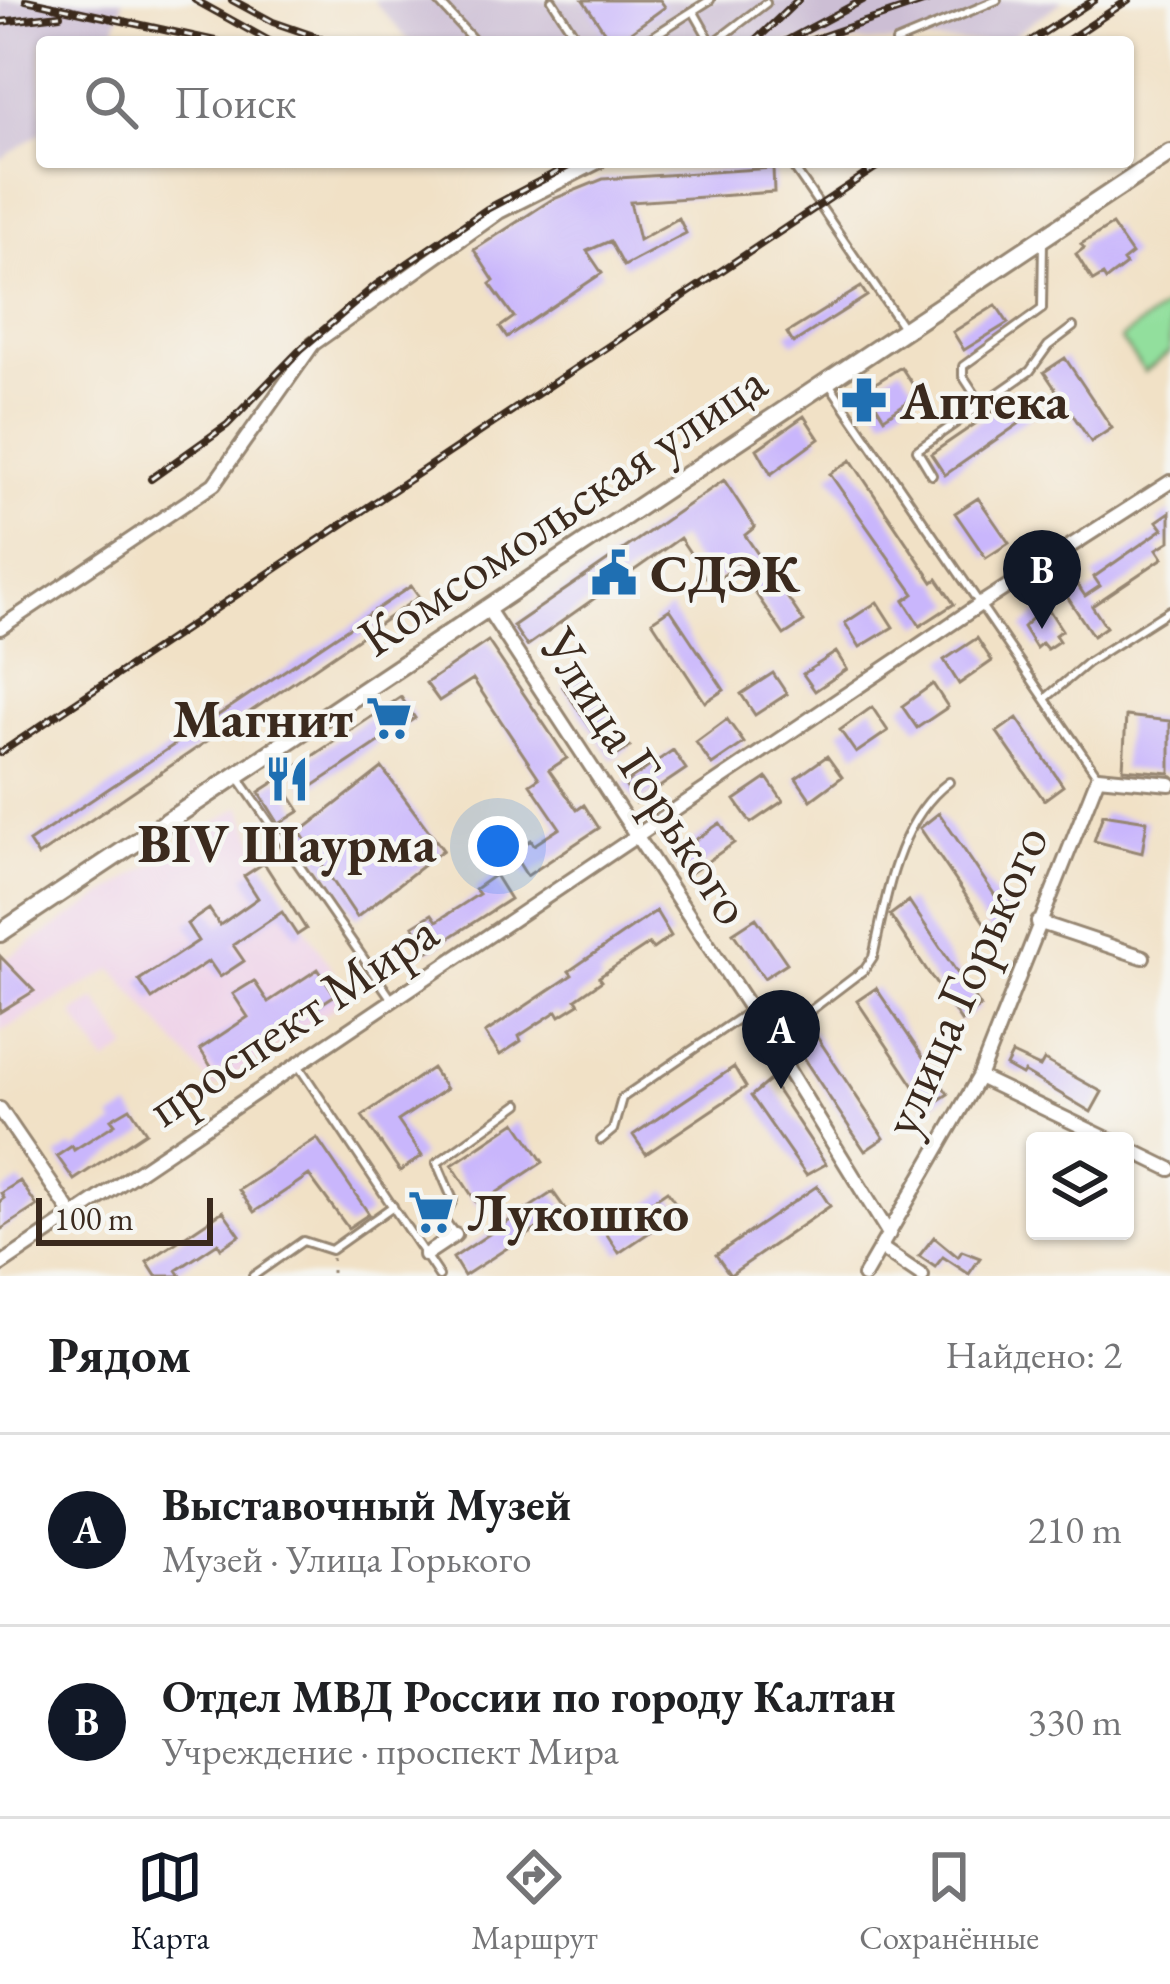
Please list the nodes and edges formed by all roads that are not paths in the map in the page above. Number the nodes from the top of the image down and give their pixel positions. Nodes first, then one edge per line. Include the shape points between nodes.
1 (437, 0) edge
2 (552, 0) edge
3 (710, 0) edge
4 (997, 0) edge
5 (766, 3) dead end
6 (694, 12) junction
7 (470, 36) edge
8 (576, 36) edge
9 (654, 36) edge
10 (709, 36) edge
11 (721, 36) edge
12 (910, 36) edge
13 (1170, 153) edge
14 (586, 168) edge
15 (794, 168) edge
16 (1043, 236) junction
17 (1073, 327) dead end
18 (904, 328) junction
19 (828, 382) junction
20 (982, 405) junction
21 (932, 475) dead end
22 (1170, 482) edge
23 (982, 603) junction
24 (488, 608) junction
25 (1170, 610) edge
26 (0, 628) edge
27 (1046, 698) junction
28 (238, 777) junction
29 (1098, 777) junction
30 (949, 782) dead end
31 (1170, 784) edge
32 (636, 839) junction
33 (1038, 922) junction
34 (0, 933) edge
35 (1143, 957) dead end
36 (393, 1002) junction
37 (751, 1010) junction
38 (768, 1042) junction
39 (298, 1065) junction
40 (979, 1077) junction
41 (519, 1104) dead end
42 (0, 1109) edge
43 (1093, 1132) edge
44 (601, 1140) dead end
45 (1134, 1152) edge
46 (1170, 1169) edge
47 (393, 1207) junction
48 (73, 1216) junction
49 (455, 1234) joint
50 (889, 1234) junction
51 (881, 1248) junction
52 (425, 1255) junction
53 (0, 1265) edge
54 (253, 1276) edge
55 (440, 1276) edge
56 (864, 1276) edge
57 (922, 1276) edge

1 - 7 lane
2 - 8 lane
3 - 6 lane
4 - 12 lane
5 - 11 lane
6 - 9 lane
6 - 10 lane
13 - 16 street, Комсомольская улица
14 - 26 street via 499,212 314,344 214,484
15 - 18 lane
16 - 18 street, Комсомольская улица
16 - 20 lane via 1042,309 963,366
17 - 20 lane
18 - 19 street, Комсомольская улица
19 - 23 lane
19 - 24 street, Комсомольская улица
20 - 21 lane via 917,450
22 - 23 street, проспект Мира
23 - 27 lane
23 - 32 street, проспект Мира
24 - 28 street, Комсомольская улица
24 - 32 street, Улица Горького
25 - 27 lane
27 - 29 lane
28 - 34 street, Комсомольская улица
28 - 36 lane
29 - 31 street
29 - 33 street, улица Горького
30 - 38 lane via 917,815 865,969
32 - 36 street, проспект Мира
32 - 37 street, Улица Горького
33 - 35 street
33 - 40 street, улица Горького
36 - 39 street, проспект Мира
37 - 38 street, Улица Горького
37 - 44 lane via 622,1098 613,1130
38 - 50 street, Улица Горького
39 - 47 lane
39 - 48 street, проспект Мира
40 - 43 street
40 - 50 street, улица Горького
41 - 49 lane via 437,1162 453,1200 443,1218
42 - 48 street
45 - 46 street
47 - 52 lane
47 - 54 lane via 332,1250 303,1241
48 - 53 street, проспект Мира
49 - 52 street
50 - 51 street, улица Горького
51 - 56 street, улица Горького
51 - 57 street
52 - 55 lane

